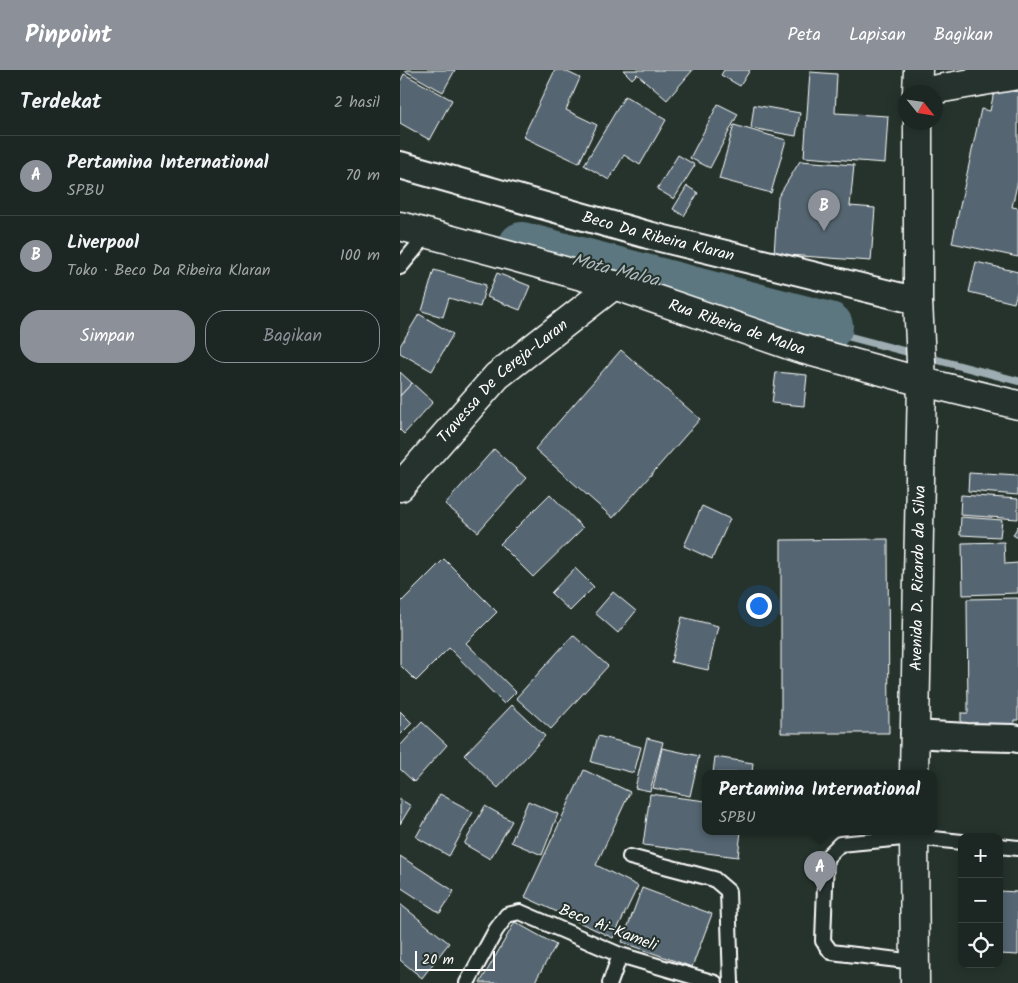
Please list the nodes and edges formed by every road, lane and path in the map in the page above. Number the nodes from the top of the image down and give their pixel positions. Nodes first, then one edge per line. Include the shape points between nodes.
1 (918, 70) edge
2 (1018, 75) edge
3 (919, 85) edge
4 (943, 88) edge
5 (918, 130) edge
6 (400, 165) edge
7 (400, 226) edge
8 (428, 233) junction
9 (400, 267) edge
10 (614, 285) junction
11 (919, 305) junction
12 (922, 370) junction
13 (1018, 405) edge
14 (400, 487) edge
15 (914, 734) junction
16 (1018, 739) edge
17 (914, 770) edge
18 (907, 835) edge
19 (914, 835) edge
20 (920, 835) edge
21 (958, 841) edge
22 (1003, 846) edge
23 (1018, 848) edge
24 (630, 857) dead end
25 (620, 955) junction
26 (915, 973) edge
27 (467, 983) edge
28 (610, 983) edge
29 (715, 983) edge
30 (731, 983) edge

1 - 3 street
2 - 4 street
5 - 11 street
6 - 11 street, Beco Da Ribeira Klaran via 648,235
7 - 8 street, Rua Ribeira de Maloa
8 - 9 lane
8 - 10 street, Rua Ribeira de Maloa
10 - 12 street, Rua Ribeira de Maloa via 798,348
10 - 14 street, Travessa De Cereja-Laran via 497,376
11 - 12 street, Avenida D. Ricardo da Silva
12 - 13 street, Rua Ribeira de Maloa
12 - 15 street, Avenida D. Ricardo da Silva
15 - 16 street
15 - 17 street, Avenida D. Ricardo da Silva
18 - 26 lane via 840,844 826,858 823,941 831,952
19 - 26 street
20 - 21 lane
22 - 23 lane
24 - 30 lane via 714,879 728,891
25 - 27 lane, Beco Ai-Kameli via 520,912 506,915
25 - 28 lane
25 - 29 lane, Beco Ai-Kameli

